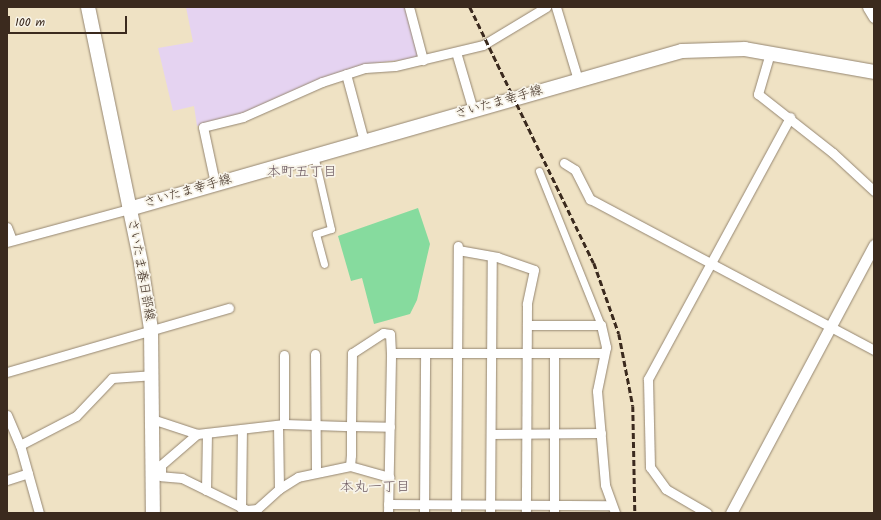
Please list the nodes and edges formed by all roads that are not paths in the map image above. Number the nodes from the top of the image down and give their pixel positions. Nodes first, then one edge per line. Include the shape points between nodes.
1 (88, 7) edge
2 (409, 7) edge
3 (546, 7) edge
4 (556, 7) edge
5 (868, 7) edge
6 (874, 17) edge
7 (456, 52) junction
8 (770, 52) junction
9 (423, 60) junction
10 (874, 72) edge
11 (346, 74) junction
12 (578, 80) junction
13 (474, 110) junction
14 (790, 117) junction
15 (364, 141) junction
16 (314, 155) junction
17 (564, 163) dead end
18 (539, 172) dead end
19 (216, 183) junction
20 (874, 191) edge
21 (129, 209) junction
22 (7, 227) edge
23 (9, 241) edge
24 (874, 245) edge
25 (492, 258) junction
26 (708, 263) junction
27 (324, 264) dead end
28 (229, 308) dead end
29 (527, 325) junction
30 (601, 325) junction
31 (830, 327) junction
32 (151, 329) junction
33 (874, 350) edge
34 (391, 353) junction
35 (425, 353) junction
36 (457, 353) junction
37 (491, 353) junction
38 (526, 353) junction
39 (554, 353) junction
40 (604, 353) junction
41 (315, 354) dead end
42 (284, 355) dead end
43 (7, 372) edge
44 (151, 375) junction
45 (7, 415) edge
46 (152, 419) junction
47 (281, 425) junction
48 (315, 425) junction
49 (351, 426) junction
50 (390, 427) junction
51 (242, 430) junction
52 (207, 433) junction
53 (526, 433) junction
54 (554, 433) junction
55 (601, 433) junction
56 (197, 434) junction
57 (491, 434) junction
58 (20, 445) junction
59 (350, 466) junction
60 (316, 471) junction
61 (28, 473) junction
62 (389, 477) junction
63 (7, 480) edge
64 (279, 489) junction
65 (206, 490) junction
66 (490, 503) junction
67 (241, 508) junction
68 (388, 508) edge
69 (424, 508) edge
70 (456, 508) edge
71 (526, 508) edge
72 (554, 509) edge
73 (587, 509) edge
74 (612, 509) edge
75 (39, 513) edge
76 (153, 513) edge
77 (490, 513) edge
78 (707, 513) edge
79 (731, 513) edge

1 - 21 main road, さいたま春日部線
2 - 9 street
3 - 7 street via 484,45
4 - 12 street
5 - 6 street
7 - 9 street
7 - 13 street
8 - 10 main road, さいたま幸手線
8 - 12 main road, さいたま幸手線 via 703,48
8 - 14 street via 758,94
9 - 11 street
11 - 15 street
11 - 19 street via 243,117 203,127
12 - 13 main road, さいたま幸手線
13 - 15 main road, さいたま幸手線
14 - 20 street
14 - 26 street
15 - 16 main road, さいたま幸手線
16 - 19 main road, さいたま幸手線
16 - 27 street via 331,229 316,234
17 - 26 street via 576,170 590,199
18 - 30 street
19 - 21 main road, さいたま幸手線
21 - 23 street
21 - 32 main road, さいたま春日部線
22 - 23 street
24 - 31 street
25 - 29 street via 534,270
25 - 36 street via 458,248
25 - 37 street
26 - 31 street
26 - 78 street via 648,379 650,468 666,489
28 - 32 street
29 - 30 street
29 - 38 street
30 - 40 street
31 - 33 street
31 - 79 street
32 - 43 street
32 - 44 main road, さいたま春日部線
34 - 35 street
34 - 49 street via 390,334 383,333 352,353
34 - 50 street
35 - 36 street
35 - 69 street
36 - 37 street
36 - 70 street
37 - 38 street
37 - 57 street
38 - 39 street
38 - 53 street
39 - 40 street
39 - 54 street
40 - 55 street via 597,391
41 - 48 street
42 - 47 street
44 - 46 main road, さいたま春日部線
44 - 58 street via 112,378 76,416
45 - 58 street
46 - 56 street
46 - 76 main road, さいたま春日部線
47 - 48 street
47 - 51 street
47 - 64 street
48 - 49 street
48 - 60 street
49 - 50 street
49 - 59 street
50 - 62 street
51 - 52 street
51 - 67 street
52 - 56 street
52 - 65 street
53 - 54 street
53 - 57 street
53 - 71 street
54 - 55 street
54 - 72 street
55 - 74 street via 604,484
56 - 65 street via 161,465 161,476 182,478
57 - 66 street
58 - 61 street
59 - 60 street
59 - 62 street
60 - 64 street
61 - 63 street
61 - 75 street
62 - 68 street
64 - 67 street via 256,509
65 - 67 street
66 - 70 street
66 - 71 street
66 - 77 street
68 - 69 street
69 - 70 street
71 - 72 street
72 - 73 street
73 - 74 street

